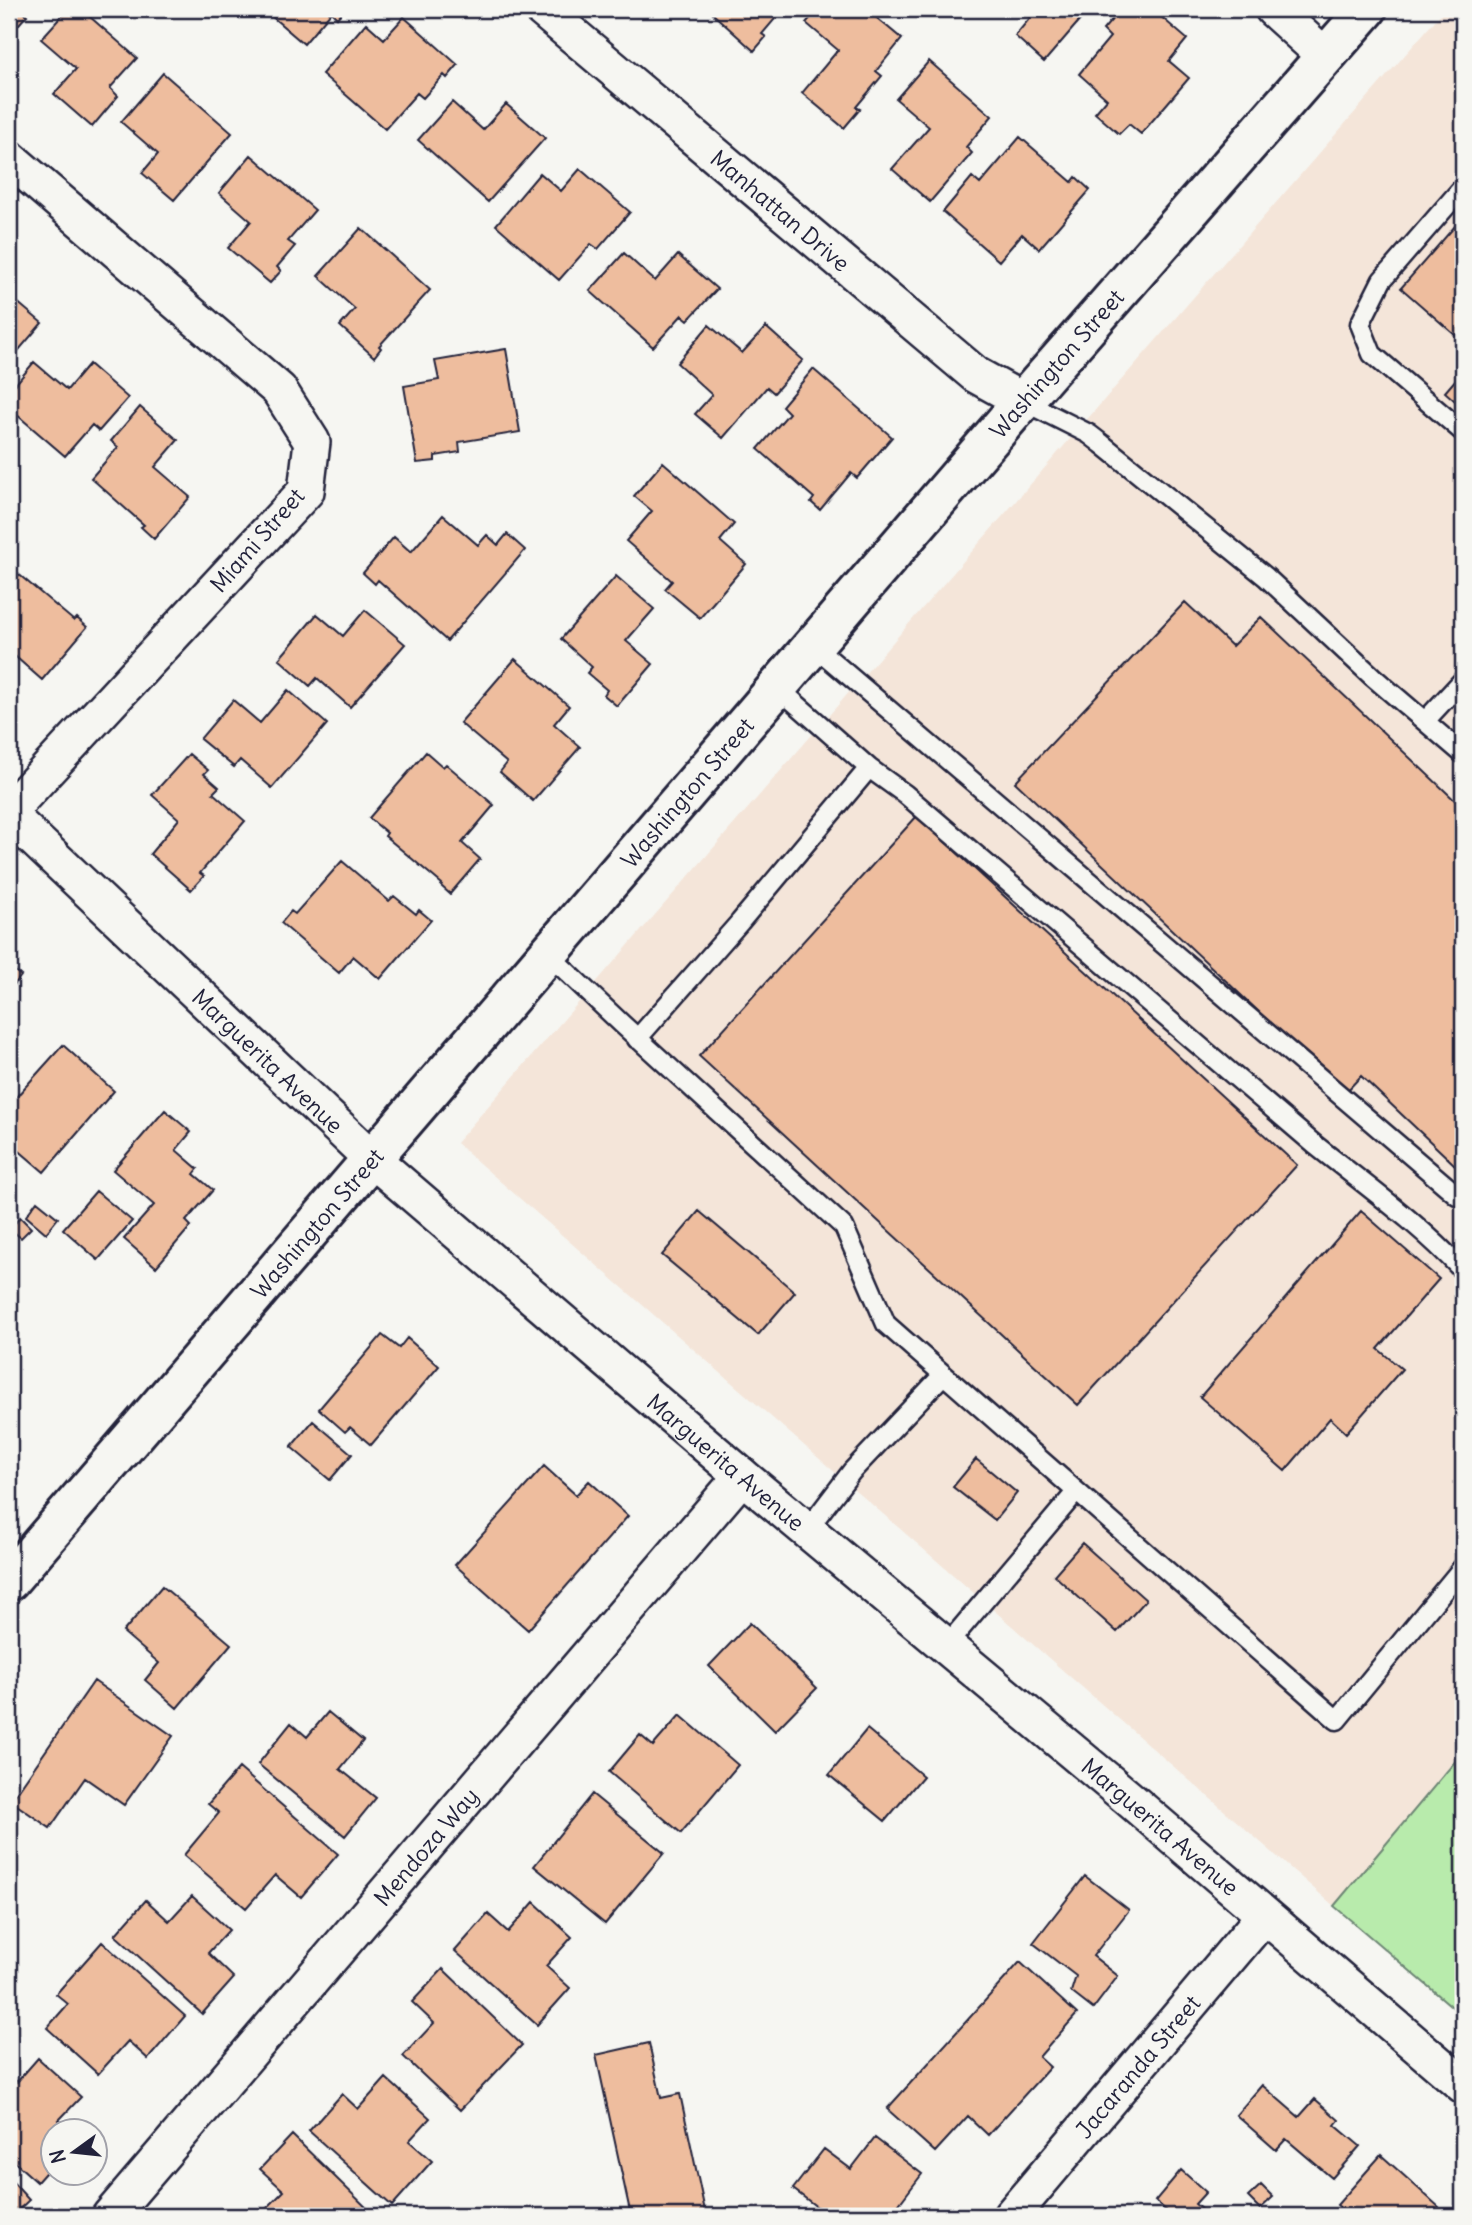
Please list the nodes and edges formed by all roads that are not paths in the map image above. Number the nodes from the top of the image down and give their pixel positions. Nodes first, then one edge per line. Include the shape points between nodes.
1 (542, 9) edge
2 (1273, 9) edge
3 (1367, 9) edge
4 (1326, 57) junction
5 (9, 158) edge
6 (1463, 187) edge
7 (1023, 401) junction
8 (1463, 432) edge
9 (813, 645) junction
10 (1463, 680) edge
11 (777, 687) junction
12 (1425, 722) junction
13 (1463, 754) edge
14 (869, 768) junction
15 (9, 813) edge
16 (547, 953) junction
17 (637, 1039) junction
18 (371, 1158) junction
19 (1460, 1196) edge
20 (1463, 1271) edge
21 (943, 1375) junction
22 (742, 1476) junction
23 (1076, 1492) junction
24 (807, 1530) junction
25 (1463, 1567) edge
26 (9, 1581) edge
27 (946, 1646) junction
28 (1264, 1916) junction
29 (1463, 2085) edge
30 (110, 2216) edge
31 (1011, 2216) edge

1 - 7 street, Manhattan Drive via 976,374
2 - 4 street
3 - 4 street, Washington Street
4 - 7 street, Washington Street
5 - 15 street, Miami Street via 279,390 312,442 306,491
6 - 8 lane via 1382,280 1360,324 1372,354
7 - 9 street, Washington Street
7 - 12 lane via 1102,444 1266,577
9 - 11 street, Washington Street
9 - 19 lane
10 - 12 lane
11 - 14 lane
11 - 16 street, Washington Street
12 - 13 lane
14 - 17 lane
14 - 20 lane
15 - 18 street, Marguerita Avenue
16 - 17 lane
16 - 18 street, Washington Street
17 - 21 lane via 845,1227 886,1324
18 - 22 street, Marguerita Avenue
18 - 26 street, Washington Street
21 - 23 lane
21 - 24 lane via 852,1471
22 - 24 street, Marguerita Avenue
22 - 30 street, Mendoza Way
23 - 25 lane via 1337,1720
23 - 27 lane
24 - 27 street, Marguerita Avenue
27 - 28 street, Marguerita Avenue
28 - 29 street, Marguerita Avenue
28 - 31 street, Jacaranda Street

